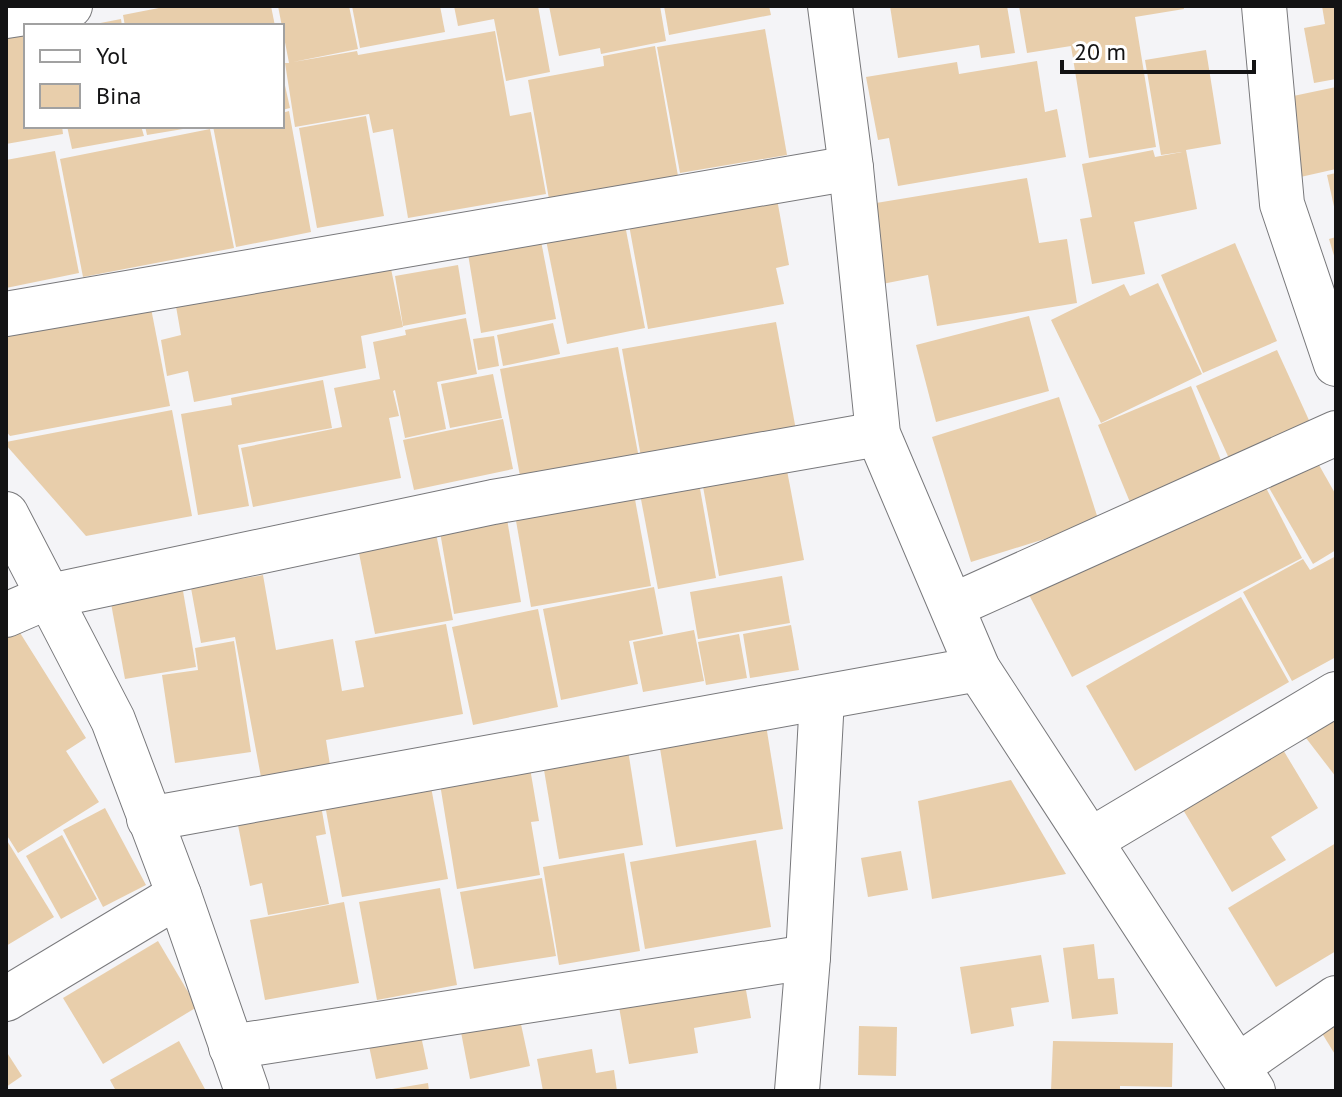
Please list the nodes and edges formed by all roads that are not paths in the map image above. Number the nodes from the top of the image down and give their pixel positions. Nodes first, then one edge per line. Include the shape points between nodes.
1 (70, 6) edge
2 (830, 6) edge
3 (1264, 6) edge
4 (6, 16) edge
5 (851, 168) junction
6 (6, 314) edge
7 (1336, 364) edge
8 (1336, 433) edge
9 (878, 434) junction
10 (6, 514) edge
11 (50, 596) junction
12 (952, 606) junction
13 (6, 615) edge
14 (978, 669) junction
15 (1336, 694) edge
16 (822, 698) junction
17 (149, 819) junction
18 (1091, 840) junction
19 (179, 895) junction
20 (808, 957) junction
21 (1336, 998) edge
22 (6, 999) edge
23 (231, 1047) junction
24 (1245, 1079) edge
25 (247, 1091) edge
26 (797, 1091) edge

1 - 4 street
2 - 5 street
3 - 7 street via 1282,204
5 - 6 street
5 - 9 street
8 - 12 street
9 - 11 street via 493,502
9 - 12 street
10 - 11 street
11 - 13 street
11 - 17 street via 113,720
12 - 14 street
14 - 16 street
14 - 18 street
15 - 18 street
16 - 17 street
16 - 20 street
17 - 19 street
18 - 24 street
19 - 22 street
19 - 23 street
20 - 23 street
20 - 26 street
21 - 24 street
23 - 25 street

